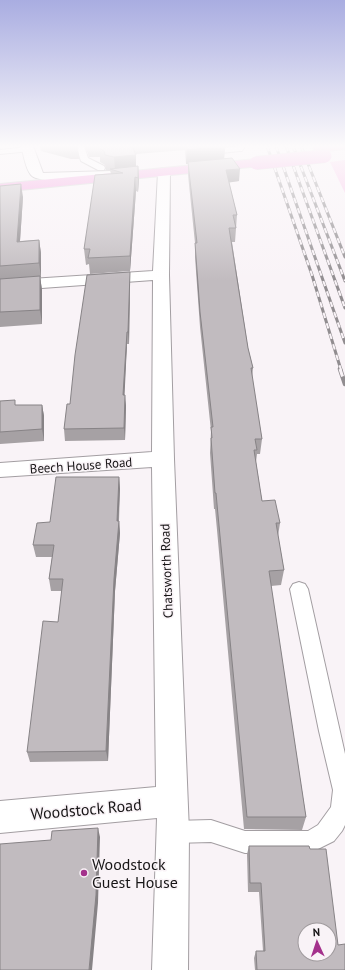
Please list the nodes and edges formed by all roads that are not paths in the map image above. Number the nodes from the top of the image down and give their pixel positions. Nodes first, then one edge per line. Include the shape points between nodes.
1 (163, 191) edge
2 (161, 275) junction
3 (0, 286) edge
4 (163, 459) junction
5 (0, 470) edge
6 (299, 589) dead end
7 (172, 816) junction
8 (0, 817) edge
9 (170, 970) edge

1 - 2 street, Chatsworth Road
2 - 3 street
2 - 4 street, Chatsworth Road
4 - 5 street, Beech House Road
4 - 7 street, Chatsworth Road
6 - 7 lane via 344,790 341,810 334,823 326,833 310,842 245,842
7 - 8 street, Woodstock Road
7 - 9 street, Chatsworth Road

